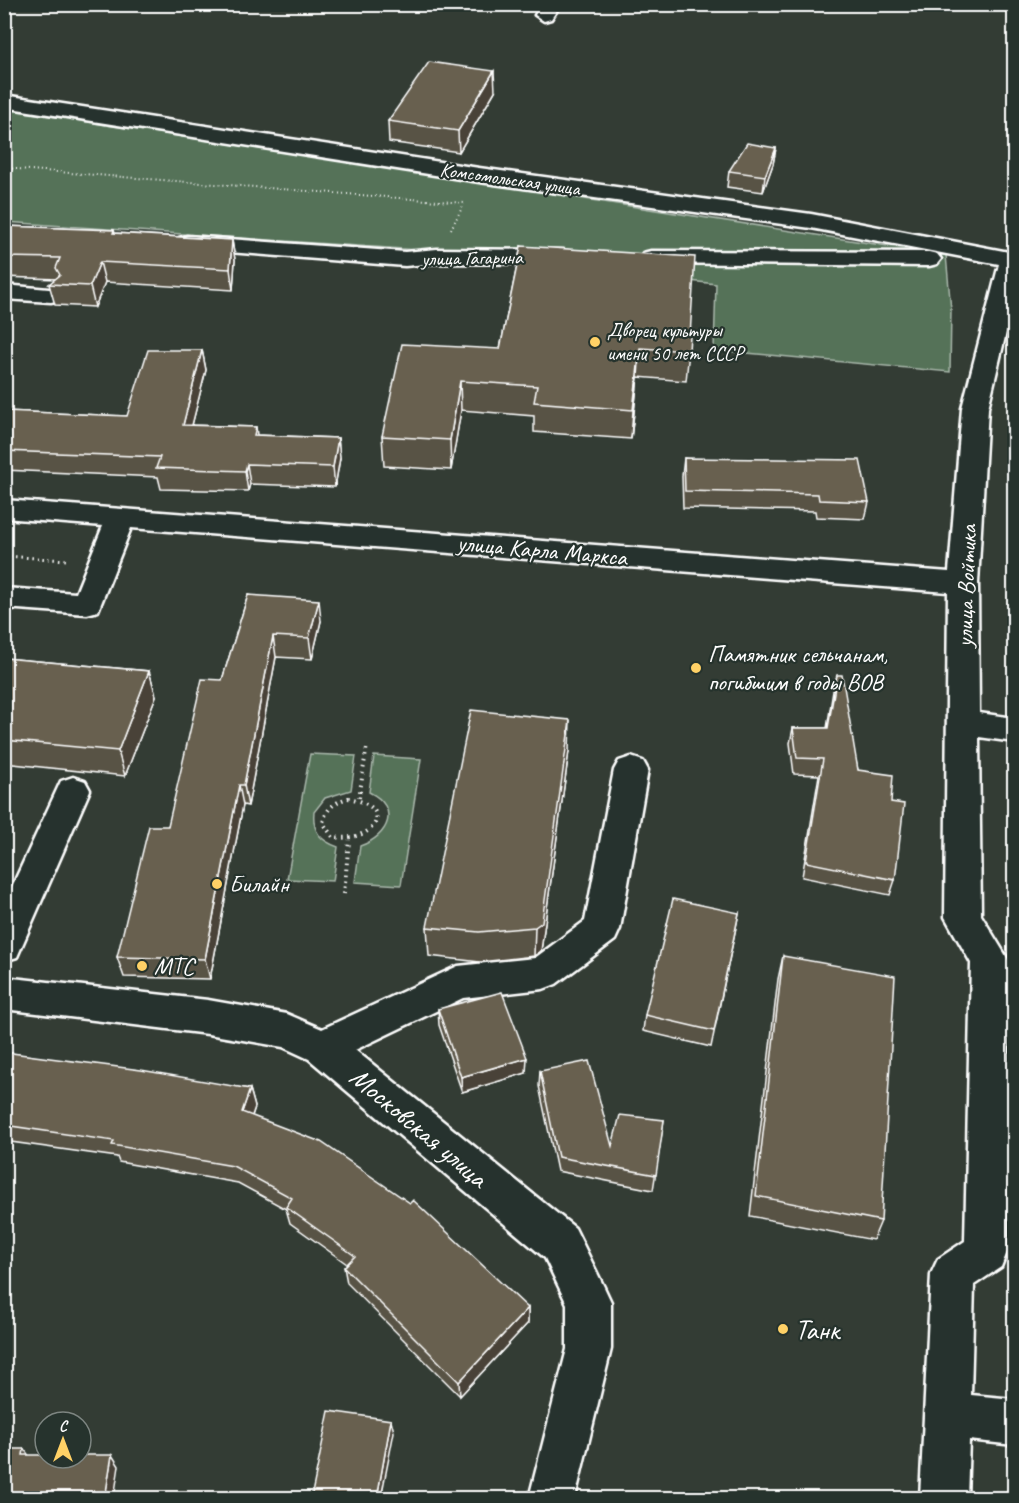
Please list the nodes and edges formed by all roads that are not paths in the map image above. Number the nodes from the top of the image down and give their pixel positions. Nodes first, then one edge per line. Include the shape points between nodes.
1 (4, 101) edge
2 (169, 241) edge
3 (581, 257) edge
4 (629, 257) edge
5 (1013, 260) edge
6 (4, 292) edge
7 (51, 295) edge
8 (4, 509) edge
9 (121, 516) junction
10 (963, 583) junction
11 (4, 598) edge
12 (964, 723) junction
13 (1014, 730) edge
14 (631, 770) dead end
15 (73, 790) dead end
16 (4, 946) edge
17 (4, 993) edge
18 (323, 1047) junction
19 (947, 1415) junction
20 (1014, 1422) edge
21 (552, 1498) edge
22 (944, 1498) edge

1 - 5 street, Комсомольская улица via 479,175 811,221
2 - 3 street, улица Гагарина via 405,259
4 - 5 street
5 - 10 street, улица Войтика via 975,408
6 - 7 street
8 - 9 street, улица Карла Маркса
9 - 10 street, улица Карла Маркса
9 - 11 street via 87,604
10 - 12 street, улица Войтика
12 - 13 street
12 - 19 street, улица Войтика via 963,917 990,961 986,1252 953,1274
14 - 18 street via 602,929 543,973 458,982
15 - 16 street
17 - 18 street, Московская улица via 208,1017 287,1031
18 - 21 street, Московская улица via 560,1244 589,1302 589,1349
19 - 20 street
19 - 22 street

